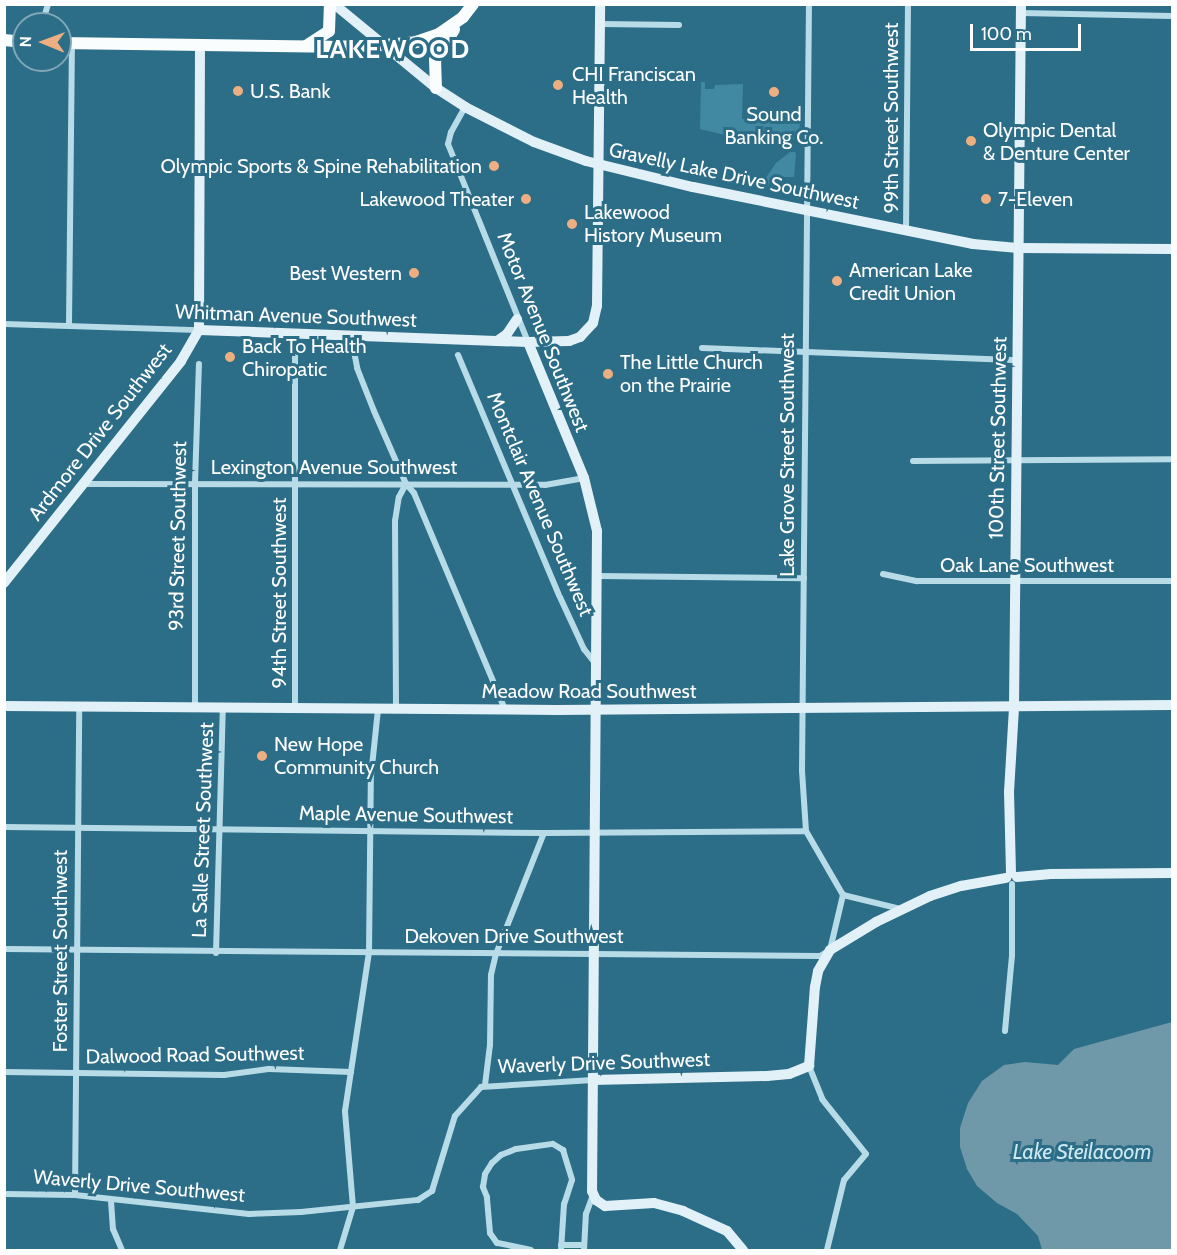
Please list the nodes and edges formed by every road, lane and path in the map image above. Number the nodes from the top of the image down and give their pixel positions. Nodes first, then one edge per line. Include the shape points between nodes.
1 (332, 4) edge
2 (473, 4) edge
3 (600, 4) edge
4 (809, 4) edge
5 (908, 4) edge
6 (1021, 9) edge
7 (463, 16) junction
8 (1173, 16) edge
9 (600, 24) junction
10 (679, 25) dead end
11 (72, 43) edge
12 (200, 45) junction
13 (384, 45) junction
14 (305, 47) junction
15 (66, 72) edge
16 (436, 88) junction
17 (465, 107) junction
18 (597, 164) junction
19 (806, 211) junction
20 (906, 232) junction
21 (1019, 248) junction
22 (1173, 249) edge
23 (517, 319) junction
24 (4, 324) edge
25 (69, 325) junction
26 (199, 330) junction
27 (295, 334) junction
28 (351, 336) junction
29 (497, 341) junction
30 (528, 342) junction
31 (702, 348) dead end
32 (806, 352) junction
33 (458, 355) dead end
34 (1018, 360) junction
35 (199, 364) dead end
36 (1173, 459) edge
37 (913, 460) dead end
38 (1016, 460) junction
39 (584, 478) junction
40 (195, 483) junction
41 (296, 483) junction
42 (82, 484) junction
43 (406, 484) junction
44 (513, 485) junction
45 (884, 574) dead end
46 (597, 576) junction
47 (804, 578) junction
48 (1014, 581) junction
49 (1173, 581) edge
50 (4, 583) edge
51 (595, 663) junction
52 (1173, 705) edge
53 (4, 706) edge
54 (79, 707) junction
55 (1014, 707) junction
56 (195, 708) junction
57 (223, 708) junction
58 (295, 708) junction
59 (378, 709) junction
60 (396, 709) junction
61 (505, 709) junction
62 (803, 709) junction
63 (596, 710) junction
64 (4, 827) edge
65 (78, 828) junction
66 (218, 829) junction
67 (370, 831) junction
68 (806, 831) junction
69 (594, 832) junction
70 (544, 833) junction
71 (1173, 873) edge
72 (1011, 878) junction
73 (843, 895) junction
74 (901, 909) junction
75 (4, 949) edge
76 (76, 950) junction
77 (830, 950) junction
78 (216, 952) junction
79 (369, 953) junction
80 (496, 954) junction
81 (594, 955) junction
82 (1005, 1031) dead end
83 (809, 1066) junction
84 (4, 1072) edge
85 (351, 1072) junction
86 (76, 1073) junction
87 (593, 1080) junction
88 (485, 1085) junction
89 (4, 1194) edge
90 (75, 1195) junction
91 (594, 1195) junction
92 (111, 1201) junction
93 (353, 1207) junction
94 (561, 1248) edge
95 (584, 1248) edge
96 (122, 1251) edge
97 (340, 1251) edge
98 (531, 1251) edge
99 (742, 1251) edge
100 (826, 1251) edge

1 - 13 street, Gravelly Lake Drive Southwest
1 - 14 main road via 328,31
2 - 7 main road
3 - 9 street
4 - 19 street, Lake Grove Street Southwest
5 - 20 street, 99th Street Southwest
6 - 8 street
6 - 21 street, 100th Street Southwest
7 - 13 main road via 450,28 427,39
7 - 16 main road via 439,51
9 - 10 street
9 - 18 street
11 - 12 main road
12 - 14 main road
12 - 26 street
13 - 14 main road
13 - 16 street, Gravelly Lake Drive Southwest
15 - 25 street
16 - 17 street, Gravelly Lake Drive Southwest
17 - 18 street, Gravelly Lake Drive Southwest via 554,151
17 - 23 street, Motor Avenue Southwest via 448,144
18 - 19 street, Gravelly Lake Drive Southwest
18 - 30 street, Whitman Avenue Southwest via 597,306 593,322 570,341
19 - 20 street, Gravelly Lake Drive Southwest
19 - 32 street, Lake Grove Street Southwest
20 - 21 street, Gravelly Lake Drive Southwest
21 - 22 street, Gravelly Lake Drive Southwest
21 - 34 street, 100th Street Southwest
23 - 29 street
23 - 30 street, Motor Avenue Southwest
24 - 25 street, Whitman Avenue Southwest
25 - 26 street, Whitman Avenue Southwest
26 - 27 street, Whitman Avenue Southwest
26 - 42 street, Ardmore Drive Southwest via 181,361
27 - 28 street, Whitman Avenue Southwest
27 - 41 street, 94th Street Southwest
28 - 29 street, Whitman Avenue Southwest
28 - 43 street via 361,377
29 - 30 street, Whitman Avenue Southwest
30 - 39 street, Motor Avenue Southwest
31 - 32 street
32 - 34 street
32 - 47 street, Lake Grove Street Southwest
33 - 44 street, Montclair Avenue Southwest
34 - 38 street, 100th Street Southwest
35 - 40 street, 93rd Street Southwest
36 - 38 street
37 - 38 street
38 - 48 street, 100th Street Southwest
39 - 44 street, Lexington Avenue Southwest via 557,485
39 - 46 street, Motor Avenue Southwest via 597,531
40 - 41 street, Lexington Avenue Southwest
40 - 42 street, Lexington Avenue Southwest
40 - 56 street, 93rd Street Southwest
41 - 43 street, Lexington Avenue Southwest
41 - 58 street, 94th Street Southwest
42 - 50 street, Ardmore Drive Southwest
43 - 44 street, Lexington Avenue Southwest
43 - 60 street via 399,497 395,521
43 - 61 street via 414,494
44 - 51 street, Montclair Avenue Southwest via 559,595 584,649
45 - 48 street, Oak Lane Southwest via 910,581
46 - 47 street
46 - 51 street, Motor Avenue Southwest
47 - 62 street, Lake Grove Street Southwest
48 - 49 street, Oak Lane Southwest
48 - 55 street, 100th Street Southwest
51 - 63 street, Motor Avenue Southwest
52 - 55 street, Meadow Road Southwest
53 - 54 street, Meadow Road Southwest
54 - 56 street, Meadow Road Southwest
54 - 65 street, Foster Street Southwest
55 - 62 street, Meadow Road Southwest
55 - 72 street, 100th Street Southwest via 1009,792
56 - 57 street, Meadow Road Southwest
57 - 58 street, Meadow Road Southwest
57 - 66 street, La Salle Street Southwest
58 - 59 street, Meadow Road Southwest
59 - 60 street, Meadow Road Southwest
59 - 67 street
60 - 61 street, Meadow Road Southwest
61 - 63 street, Meadow Road Southwest
62 - 63 street, Meadow Road Southwest
62 - 68 street, Lake Grove Street Southwest
63 - 69 street, Motor Avenue Southwest
64 - 65 street, Maple Avenue Southwest
65 - 66 street, Maple Avenue Southwest
65 - 76 street, Foster Street Southwest
66 - 67 street, Maple Avenue Southwest
66 - 78 street, La Salle Street Southwest
67 - 70 street, Maple Avenue Southwest
67 - 79 street
68 - 69 street, Maple Avenue Southwest
68 - 73 street, Lake Grove Street Southwest
69 - 70 street, Maple Avenue Southwest
69 - 81 street, Motor Avenue Southwest
70 - 80 street
71 - 72 street, Dekoven Drive Southwest
72 - 74 street, Dekoven Drive Southwest via 961,886
72 - 82 street, 100th Street Southwest via 1012,955
73 - 74 street
73 - 77 street
74 - 77 street, Dekoven Drive Southwest
75 - 76 street, Dekoven Drive Southwest
76 - 78 street, Dekoven Drive Southwest
76 - 86 street, Foster Street Southwest
77 - 81 street, Dekoven Drive Southwest via 820,956
77 - 83 street via 814,987
78 - 79 street, Dekoven Drive Southwest
79 - 80 street, Dekoven Drive Southwest
79 - 85 street
80 - 81 street, Dekoven Drive Southwest
80 - 88 street via 489,1000 490,1046
81 - 87 street, Motor Avenue Southwest
83 - 87 street, Waverly Drive Southwest via 789,1074 767,1076
83 - 100 street via 822,1099 866,1154 844,1180
84 - 86 street, Dalwood Road Southwest
85 - 86 street, Dalwood Road Southwest via 269,1069 224,1075
85 - 93 street via 345,1128
86 - 90 street, Foster Street Southwest
87 - 88 street, Waverly Drive Southwest
87 - 91 street, Motor Avenue Southwest
88 - 93 street, Waverly Drive Southwest via 455,1116 430,1194 418,1200
89 - 90 street, Waverly Drive Southwest
90 - 92 street, Waverly Drive Southwest
91 - 95 street via 586,1214
91 - 99 street via 605,1206 672,1206 727,1231
92 - 93 street, Waverly Drive Southwest via 249,1214
92 - 96 street via 113,1229
93 - 97 street
94 - 95 street
94 - 98 street via 564,1204 572,1180 563,1150 553,1144 501,1155 485,1174 483,1187 490,1233 496,1243

